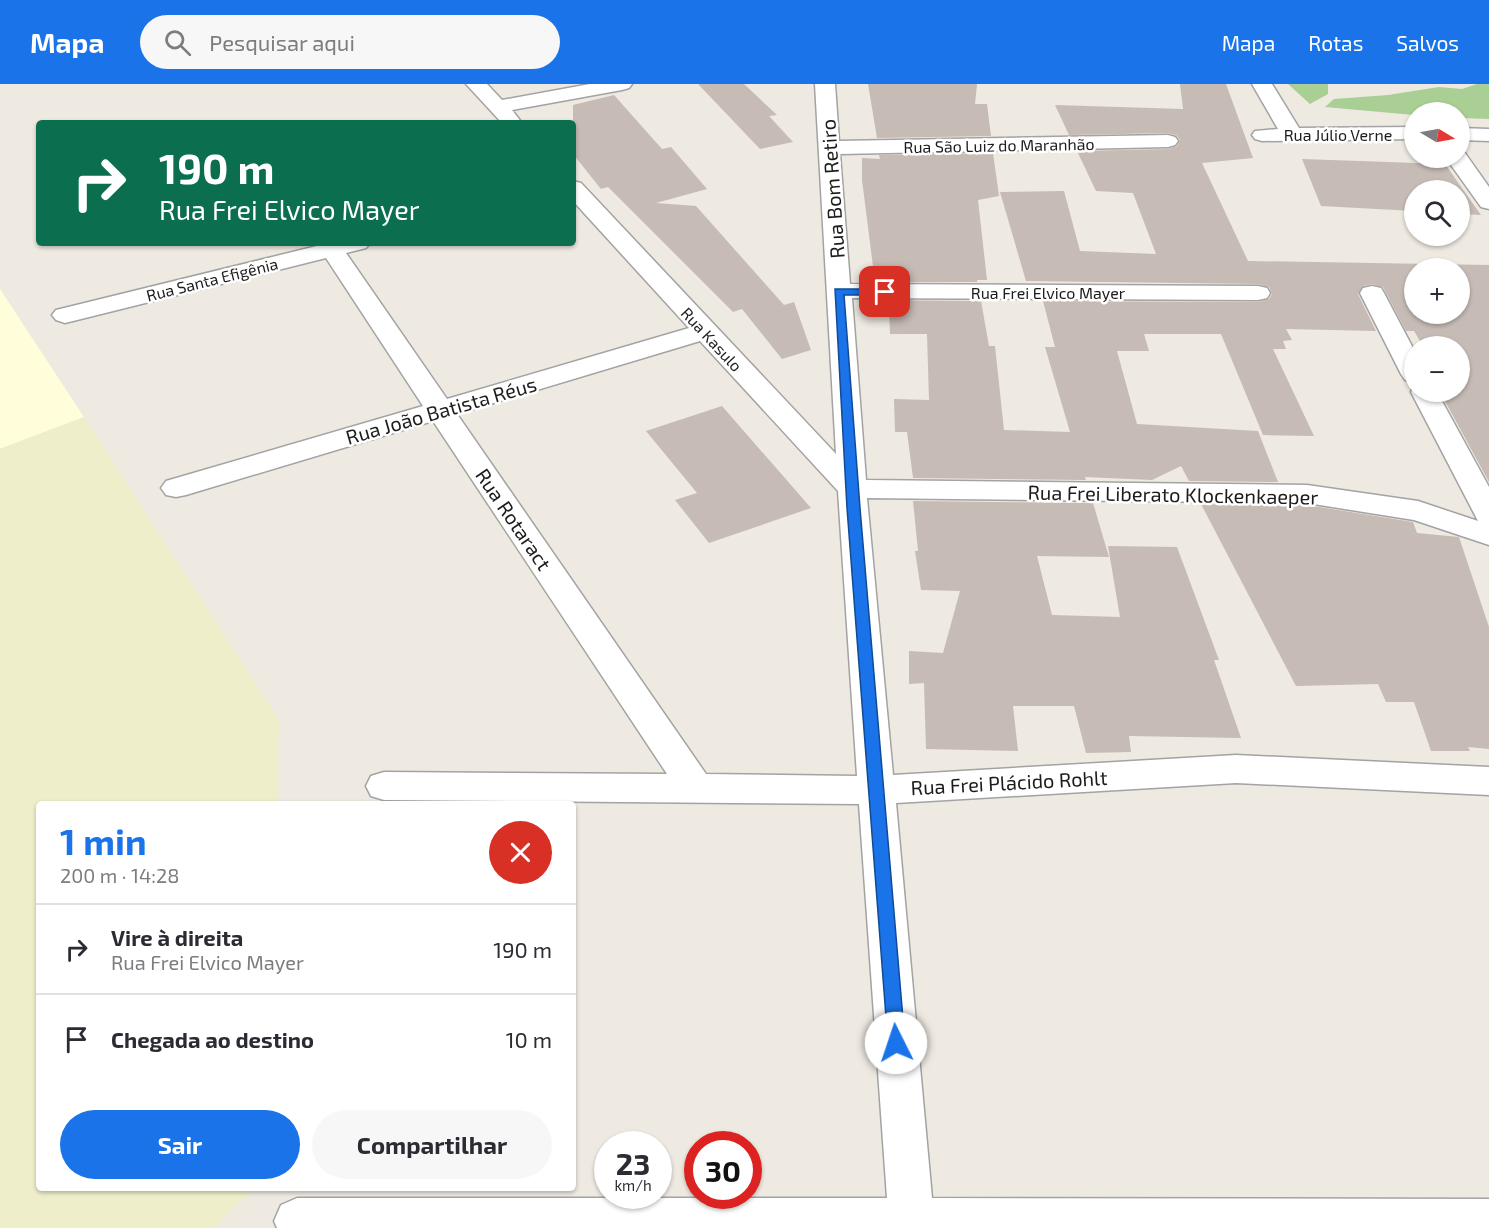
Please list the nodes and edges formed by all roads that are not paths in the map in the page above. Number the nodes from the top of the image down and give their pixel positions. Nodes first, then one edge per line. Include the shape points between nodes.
1 (476, 84) edge
2 (622, 84) edge
3 (825, 84) edge
4 (1262, 84) edge
5 (498, 107) junction
6 (510, 120) edge
7 (1291, 133) junction
8 (1404, 133) edge
9 (1470, 134) edge
10 (1262, 135) dead end
11 (1489, 135) edge
12 (1168, 141) dead end
13 (830, 148) junction
14 (1464, 168) edge
15 (576, 191) edge
16 (1489, 202) edge
17 (345, 246) edge
18 (839, 291) junction
19 (1258, 293) dead end
20 (1372, 293) dead end
21 (65, 315) dead end
22 (705, 331) junction
23 (1404, 355) edge
24 (1429, 402) edge
25 (440, 410) junction
26 (176, 488) dead end
27 (852, 489) junction
28 (1489, 515) edge
29 (1489, 535) edge
30 (1489, 782) edge
31 (384, 786) dead end
32 (696, 789) junction
33 (876, 790) junction
34 (297, 1221) dead end
35 (1489, 1222) edge
36 (912, 1225) edge

1 - 5 street
2 - 5 street
3 - 13 street, Rua Bom Retiro
4 - 7 street
5 - 6 street
7 - 8 street, Rua Júlio Verne
7 - 10 street, Rua Júlio Verne
9 - 11 street
12 - 13 street, Rua São Luiz do Maranhão
13 - 18 street, Rua Bom Retiro
14 - 16 street
15 - 22 street, Rua Kasulo
17 - 21 street, Rua Santa Efigênia
17 - 25 street, Rua Rotaract
18 - 19 street, Rua Frei Elvico Mayer
18 - 27 street, Rua Bom Retiro
20 - 23 street
22 - 25 street, Rua João Batista Réus
22 - 27 street, Rua Kasulo
24 - 28 street
25 - 26 street, Rua João Batista Réus
25 - 32 street, Rua Rotaract
27 - 29 street, Rua Frei Liberato Klockenkaeper via 1306,494 1418,511
27 - 33 street, Rua Bom Retiro
30 - 33 street, Rua Frei Plácido Rohlt via 1236,769
31 - 32 street, Rua Frei Plácido Rohlt
32 - 33 street, Rua Frei Plácido Rohlt
33 - 36 street, Rua Bom Retiro
34 - 36 street
35 - 36 street

